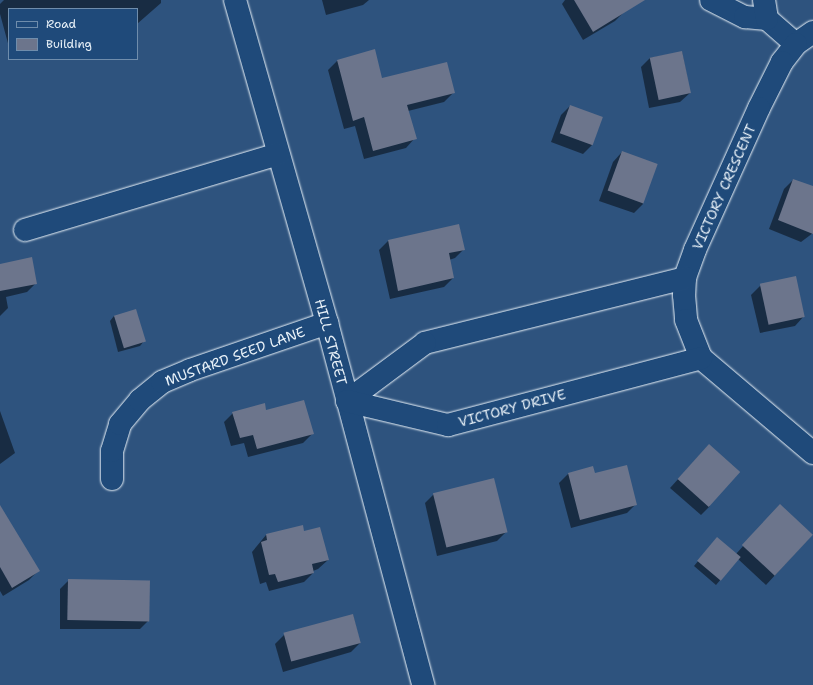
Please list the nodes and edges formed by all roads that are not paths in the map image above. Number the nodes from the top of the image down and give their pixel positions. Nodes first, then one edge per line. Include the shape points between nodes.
1 (235, 0) edge
2 (711, 0) edge
3 (765, 10) edge
4 (804, 38) edge
5 (278, 154) junction
6 (26, 230) dead end
7 (685, 278) junction
8 (327, 323) junction
9 (701, 358) junction
10 (347, 401) junction
11 (813, 453) edge
12 (112, 479) dead end
13 (423, 685) edge

1 - 5 street, HILL STREET
2 - 3 street via 745,17
3 - 4 street
4 - 7 street, VICTORY CRESCENT via 782,62 741,146
5 - 6 street
5 - 8 street, HILL STREET
7 - 9 street, VICTORY CRESCENT via 686,320
7 - 10 street via 425,343
8 - 10 street, HILL STREET
8 - 12 street, MUSTARD SEED LANE via 162,382 140,400 120,424 112,451
9 - 10 street, VICTORY DRIVE via 448,425
9 - 11 street
10 - 13 street, HILL STREET

